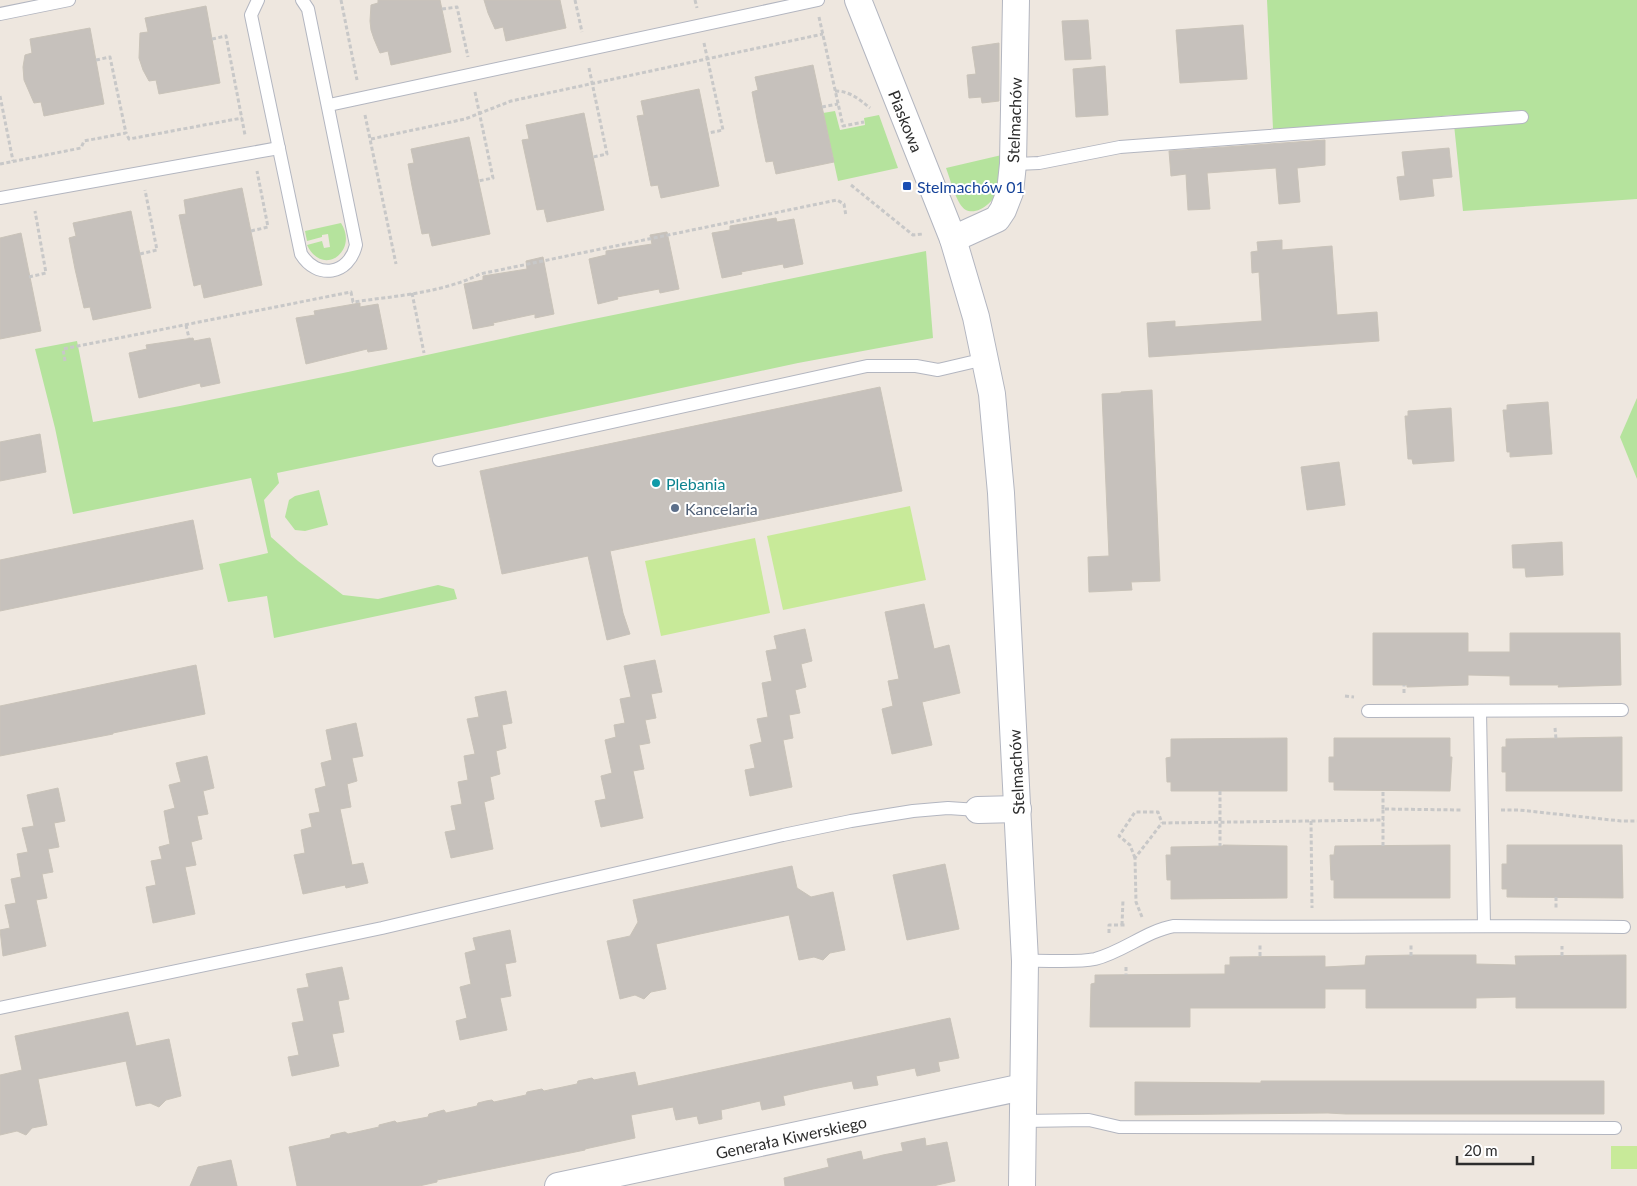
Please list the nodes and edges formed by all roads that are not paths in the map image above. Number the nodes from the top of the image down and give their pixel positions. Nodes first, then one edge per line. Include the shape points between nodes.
1 (69, 0) edge
2 (258, 0) edge
3 (302, 0) edge
4 (818, 0) edge
5 (858, 0) edge
6 (1016, 0) edge
7 (0, 14) edge
8 (329, 105) junction
9 (1522, 117) dead end
10 (279, 148) junction
11 (1013, 164) junction
12 (0, 198) edge
13 (941, 235) junction
14 (986, 359) junction
15 (439, 460) dead end
16 (1622, 710) dead end
17 (1368, 711) dead end
18 (1480, 711) junction
19 (1018, 809) junction
20 (978, 810) joint
21 (1484, 925) junction
22 (1624, 927) dead end
23 (1025, 961) junction
24 (0, 1008) edge
25 (1023, 1087) junction
26 (1023, 1121) junction
27 (1615, 1128) dead end
28 (635, 1178) edge
29 (558, 1186) edge
30 (1022, 1186) edge

1 - 7 lane
2 - 10 lane via 251,15
3 - 8 lane via 308,9
4 - 8 lane
5 - 13 street, Piaskowa
6 - 11 street, Stelmachów
8 - 10 lane via 356,245 350,260 339,269 317,269 301,254
9 - 11 lane via 1120,147 1039,163
10 - 12 lane
11 - 13 street, Stelmachów via 1010,192 997,219
13 - 14 street, Piaskowa via 976,317
14 - 15 lane via 938,370 916,366 867,366
14 - 19 street, Stelmachów via 1000,469
16 - 18 lane
17 - 18 lane
18 - 21 lane
19 - 20 street
19 - 23 street, Stelmachów
20 - 24 lane via 922,810 783,834 382,928
21 - 22 lane
21 - 23 lane via 1174,926 1095,959
23 - 25 street, Stelmachów
25 - 26 street, Stelmachów
25 - 28 street, Generała Kiwerskiego
26 - 27 lane via 1089,1120 1119,1127
26 - 30 street, Stelmachów
28 - 29 street, Generała Kiwerskiego

